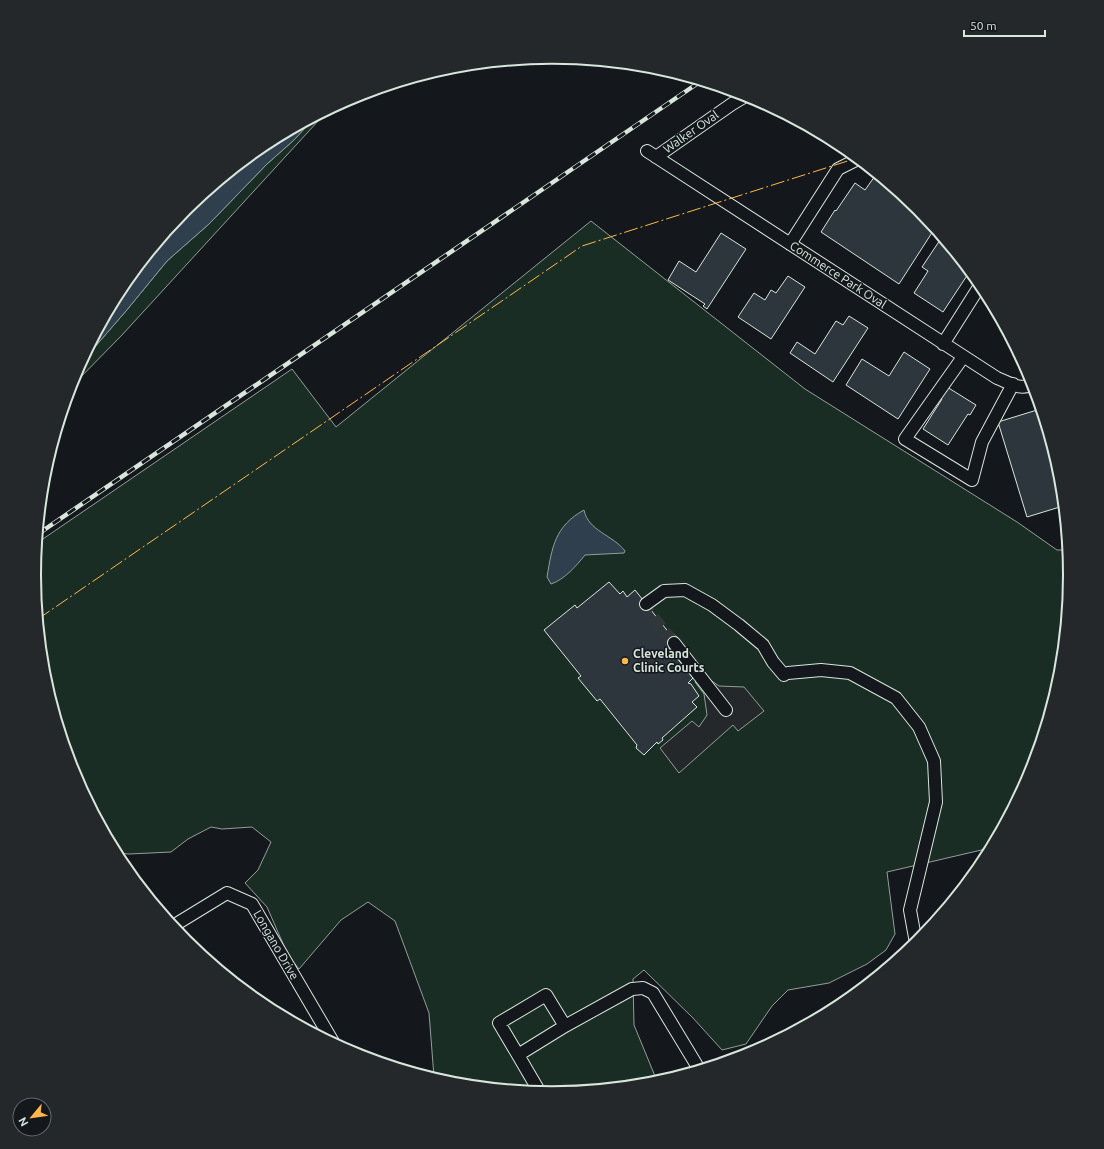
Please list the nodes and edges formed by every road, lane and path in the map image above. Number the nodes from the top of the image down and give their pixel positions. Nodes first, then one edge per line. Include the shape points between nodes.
1 (740, 99) edge
2 (652, 154) joint
3 (853, 162) edge
4 (790, 244) junction
5 (977, 291) edge
6 (943, 344) junction
7 (963, 357) junction
8 (1013, 384) junction
9 (1027, 388) edge
10 (646, 604) dead end
11 (674, 643) tunnel mouth
12 (726, 710) dead end
13 (179, 923) edge
14 (914, 934) edge
15 (565, 1026) junction
16 (328, 1034) edge
17 (518, 1055) junction
18 (696, 1064) edge
19 (536, 1085) edge

1 - 2 street, Walker Oval
2 - 4 street, Commerce Park Oval
3 - 4 street via 838,169
4 - 6 street, Commerce Park Oval
5 - 6 street
6 - 7 street, Commerce Park Oval
7 - 8 street, Commerce Park Oval via 997,378
7 - 8 street via 905,439 972,480 982,442
8 - 9 street, Commerce Park Oval
10 - 14 street via 664,591 685,590 712,605 739,625 763,645 773,662 786,674 821,670 850,673 896,698 919,727 934,761 936,802 910,910
11 - 12 street
13 - 16 street, Longano Drive via 227,893 252,904
15 - 17 street
15 - 17 street via 546,995 499,1023
15 - 18 street via 632,989 643,988 653,993
17 - 19 street

